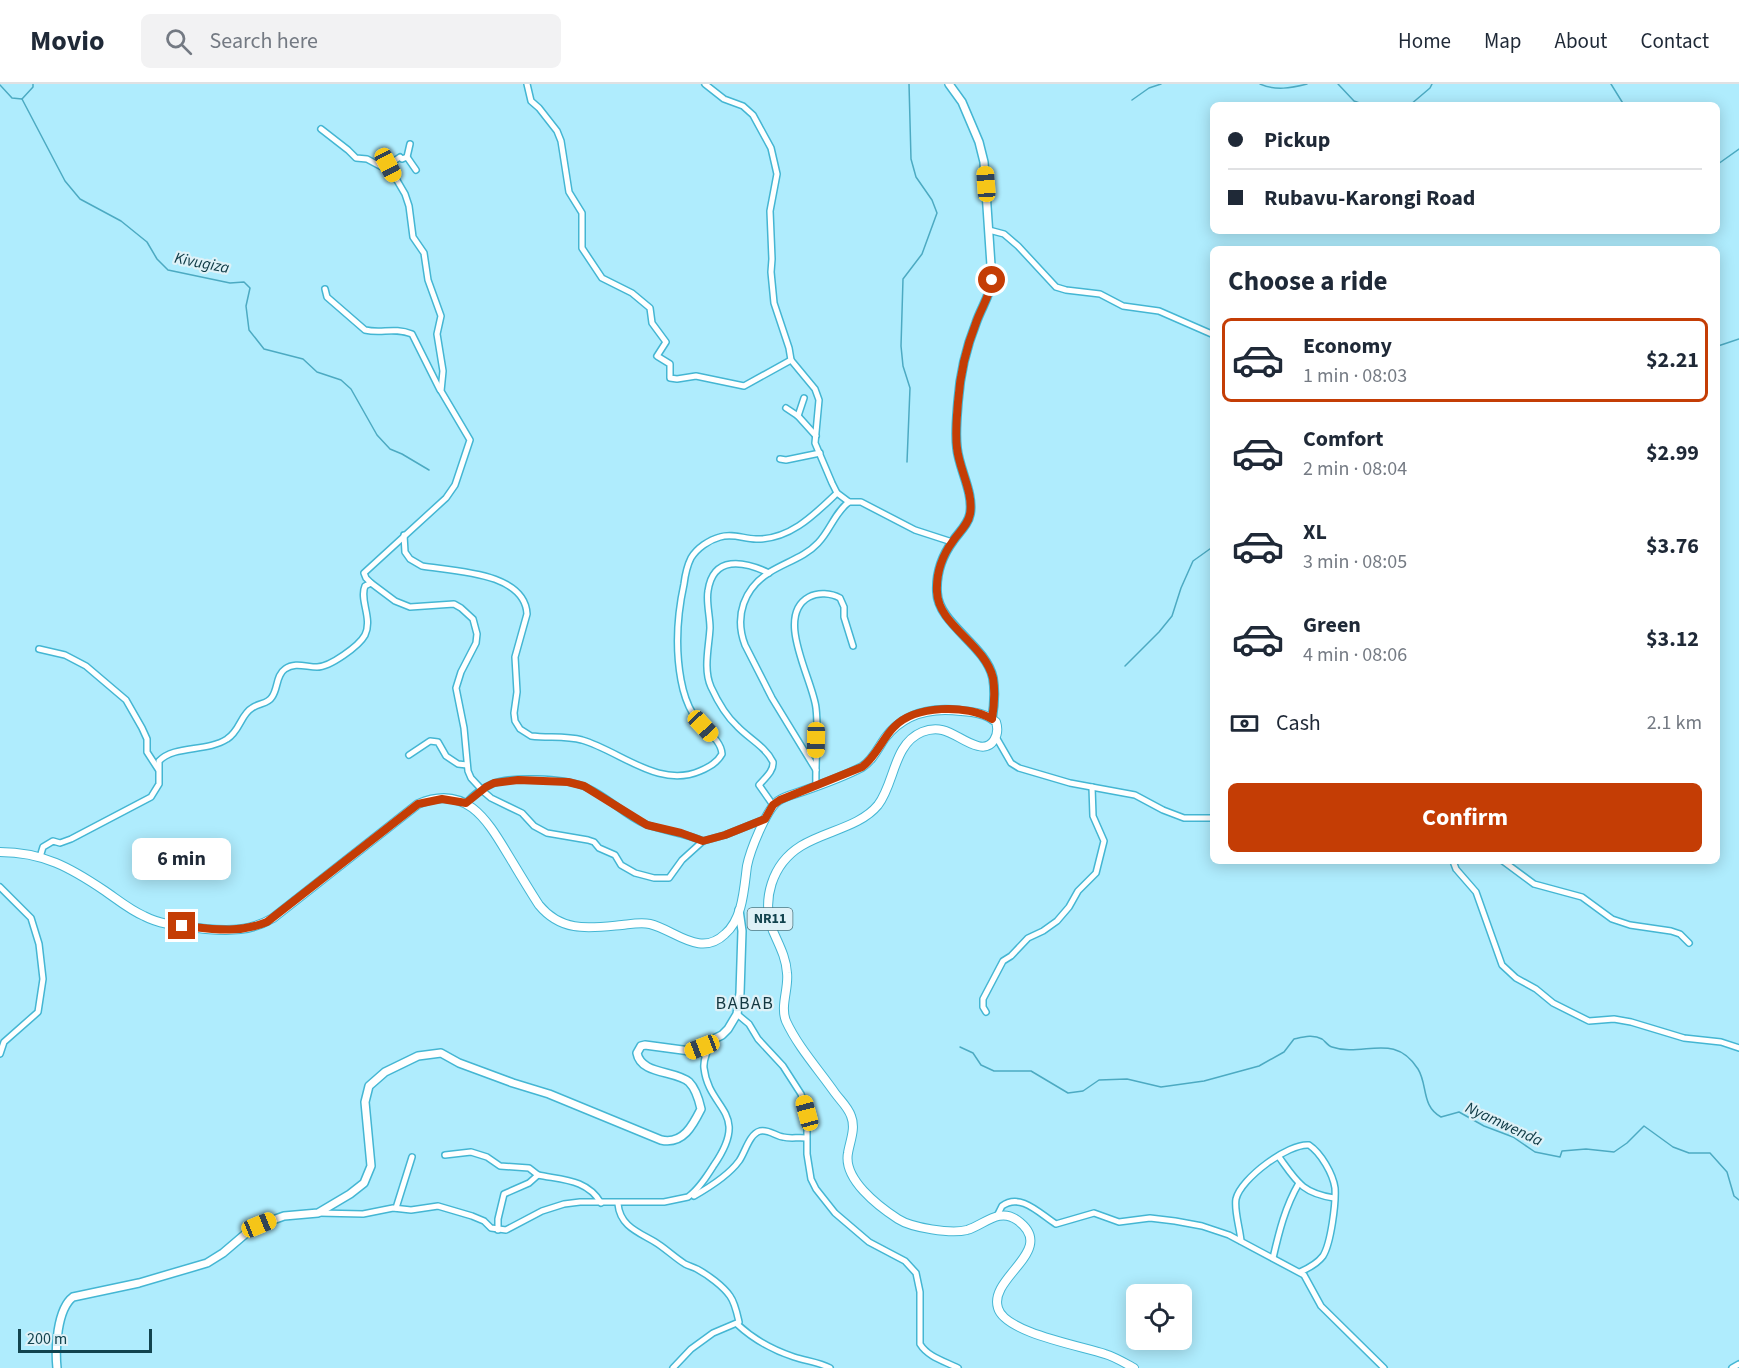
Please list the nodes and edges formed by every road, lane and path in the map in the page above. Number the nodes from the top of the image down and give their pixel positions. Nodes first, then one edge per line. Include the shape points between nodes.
1 (527, 84) edge
2 (705, 84) edge
3 (949, 84) edge
4 (321, 129) dead end
5 (410, 144) dead end
6 (407, 157) junction
7 (388, 165) junction
8 (416, 170) dead end
9 (989, 230) junction
10 (325, 289) dead end
11 (1210, 333) edge
12 (791, 360) junction
13 (441, 391) junction
14 (804, 398) dead end
15 (786, 408) dead end
16 (798, 416) junction
17 (816, 435) junction
18 (820, 453) junction
19 (780, 459) dead end
20 (837, 493) junction
21 (849, 502) junction
22 (404, 534) junction
23 (952, 542) junction
24 (769, 573) junction
25 (371, 583) junction
26 (853, 646) dead end
27 (39, 649) dead end
28 (992, 719) junction
29 (996, 737) junction
30 (409, 755) dead end
31 (467, 765) junction
32 (158, 769) junction
33 (816, 770) junction
34 (816, 786) junction
35 (1092, 788) junction
36 (483, 790) junction
37 (466, 803) junction
38 (773, 805) junction
39 (1210, 818) edge
40 (765, 819) junction
41 (703, 841) junction
42 (0, 852) edge
43 (40, 857) junction
44 (1454, 864) edge
45 (1507, 864) edge
46 (0, 887) edge
47 (739, 910) junction
48 (1689, 943) dead end
49 (986, 1012) dead end
50 (737, 1014) junction
51 (712, 1041) junction
52 (1739, 1048) edge
53 (0, 1054) edge
54 (806, 1138) junction
55 (445, 1155) dead end
56 (1279, 1156) junction
57 (412, 1157) dead end
58 (538, 1174) junction
59 (1299, 1184) junction
60 (688, 1197) junction
61 (1334, 1198) junction
62 (601, 1203) junction
63 (618, 1204) junction
64 (396, 1208) junction
65 (318, 1213) junction
66 (997, 1216) junction
67 (498, 1230) junction
68 (1241, 1241) junction
69 (1273, 1258) junction
70 (1300, 1272) junction
71 (737, 1324) junction
72 (1739, 1364) edge
73 (57, 1368) edge
74 (673, 1368) edge
75 (830, 1368) edge
76 (958, 1368) edge
77 (1134, 1368) edge
78 (1384, 1368) edge
79 (1731, 1368) edge

1 - 12 street via 531,101 561,141 569,192 582,213 582,248 602,278 632,293 650,308 652,323 666,342 657,356 670,364 670,378 696,376 744,386
2 - 12 street via 753,115 771,148 777,174 770,211 772,295
3 - 9 main road via 962,102 979,142
4 - 7 street via 356,158 382,167
5 - 6 street
6 - 7 street
6 - 8 street
7 - 13 street via 407,200 413,237 424,254 428,280 441,316 437,334 443,367
9 - 11 street via 1004,234 1056,287 1100,294 1123,306 1159,311
9 - 23 main road via 990,292 963,362 958,402 957,447 970,514
10 - 13 street via 327,297 365,330 399,329 412,334
12 - 17 street via 815,389 819,400
13 - 22 street via 469,436 469,448 446,498
14 - 16 street
15 - 16 street
16 - 17 street
17 - 18 street
18 - 19 street
18 - 20 street
20 - 21 street
20 - 22 street via 792,531 757,539 725,535 704,544 692,556 678,612 681,681 694,716 720,745 722,754 709,766 681,776 640,766 580,740 531,736 520,729 514,713 514,668 526,608 519,592 474,573 416,563 405,552
21 - 23 street via 861,502 915,530
21 - 24 street via 818,544
22 - 25 street via 364,573
23 - 28 main road via 940,563 938,602 979,651 993,677
24 - 33 street via 743,602 742,637 771,698
24 - 38 street via 735,562 720,567 712,576 707,592 707,657 710,684 723,707 735,725 773,762 759,785
25 - 31 street via 410,607 454,604 473,619 476,643 456,688
25 - 32 street via 362,593 367,610 366,634 356,646 328,664 285,669 273,697 251,708 234,735 212,746 163,756
26 - 33 street via 840,598 818,594 802,602 796,615 795,637 816,708
27 - 32 street via 65,655 86,666 126,700
28 - 29 highway via 998,728
28 - 34 highway via 947,710 916,714 894,728 862,767
29 - 35 street via 1016,766
29 - 66 highway, NR11 via 983,747 945,730 927,730 914,736 903,748 875,808 791,853 777,872 768,898 770,922 788,974 786,1020 851,1116 847,1162 854,1180 895,1217 917,1226 962,1231
30 - 31 street via 430,741 438,742 446,756
31 - 36 street via 471,778
32 - 43 street via 159,784 151,798 71,839 53,841 43,847
33 - 34 street
34 - 38 highway
35 - 39 street via 1135,795 1184,818
35 - 49 street via 1093,816 1104,841 1096,873 1057,921 1028,938 1003,961 983,999
36 - 37 street
36 - 41 street via 494,783 518,780 577,784 647,825
36 - 41 street via 522,813 540,830 594,842 615,855 621,865 651,878 669,878
37 - 43 highway via 442,799 418,804 273,918 239,930 156,921 134,911 71,868
37 - 47 highway, NR11 via 488,823 539,904 559,922 585,928 649,924 686,941 703,944 724,936
38 - 40 highway, NR11
40 - 41 street
40 - 47 highway, NR11 via 747,866
42 - 43 highway
44 - 52 street via 1476,892 1502,965 1553,1003 1589,1021 1631,1022 1684,1038
45 - 48 street via 1534,884 1582,897 1612,919 1671,931
46 - 53 street via 31,918 43,979 38,1012 4,1042
47 - 50 main road via 742,931
50 - 51 main road via 729,1029
50 - 54 street via 783,1066 801,1094 807,1113
51 - 60 street via 704,1066 712,1091 725,1110 729,1134 717,1161
51 - 65 main road via 690,1052 659,1045 645,1045 638,1050 637,1056 650,1068 673,1073 688,1082 701,1108 689,1131 667,1142 441,1053 412,1058 385,1072 369,1086 365,1102 371,1166 367,1179
54 - 60 street via 779,1137 760,1131 728,1173
54 - 76 street via 816,1189 869,1242 913,1267 920,1292 920,1344 924,1351
55 - 58 street via 471,1152 500,1166 529,1168
56 - 59 street
56 - 61 street via 1302,1145 1313,1148 1334,1184
56 - 68 street via 1254,1173 1238,1194
57 - 64 street
58 - 62 street via 587,1186
58 - 67 street via 529,1183 504,1194
59 - 61 street via 1315,1195
59 - 69 street via 1280,1229
60 - 63 street via 664,1203
61 - 70 street via 1323,1255
62 - 63 street
62 - 67 street via 552,1207 506,1230
63 - 71 street via 626,1224 698,1269 727,1293 737,1313
64 - 65 street via 363,1214
64 - 67 street via 438,1206 472,1216
65 - 73 main road via 284,1216 259,1225 210,1262 187,1270 73,1297 63,1310
66 - 68 street via 1002,1206 1014,1202 1033,1207 1056,1224 1090,1213 1119,1222 1154,1218 1202,1226
66 - 77 highway via 1019,1221 1030,1241 1026,1257 998,1291 999,1314 1022,1329 1102,1353
68 - 69 street
69 - 70 street
70 - 78 street via 1321,1306
71 - 74 street via 713,1333
71 - 75 street via 766,1345
72 - 79 street

